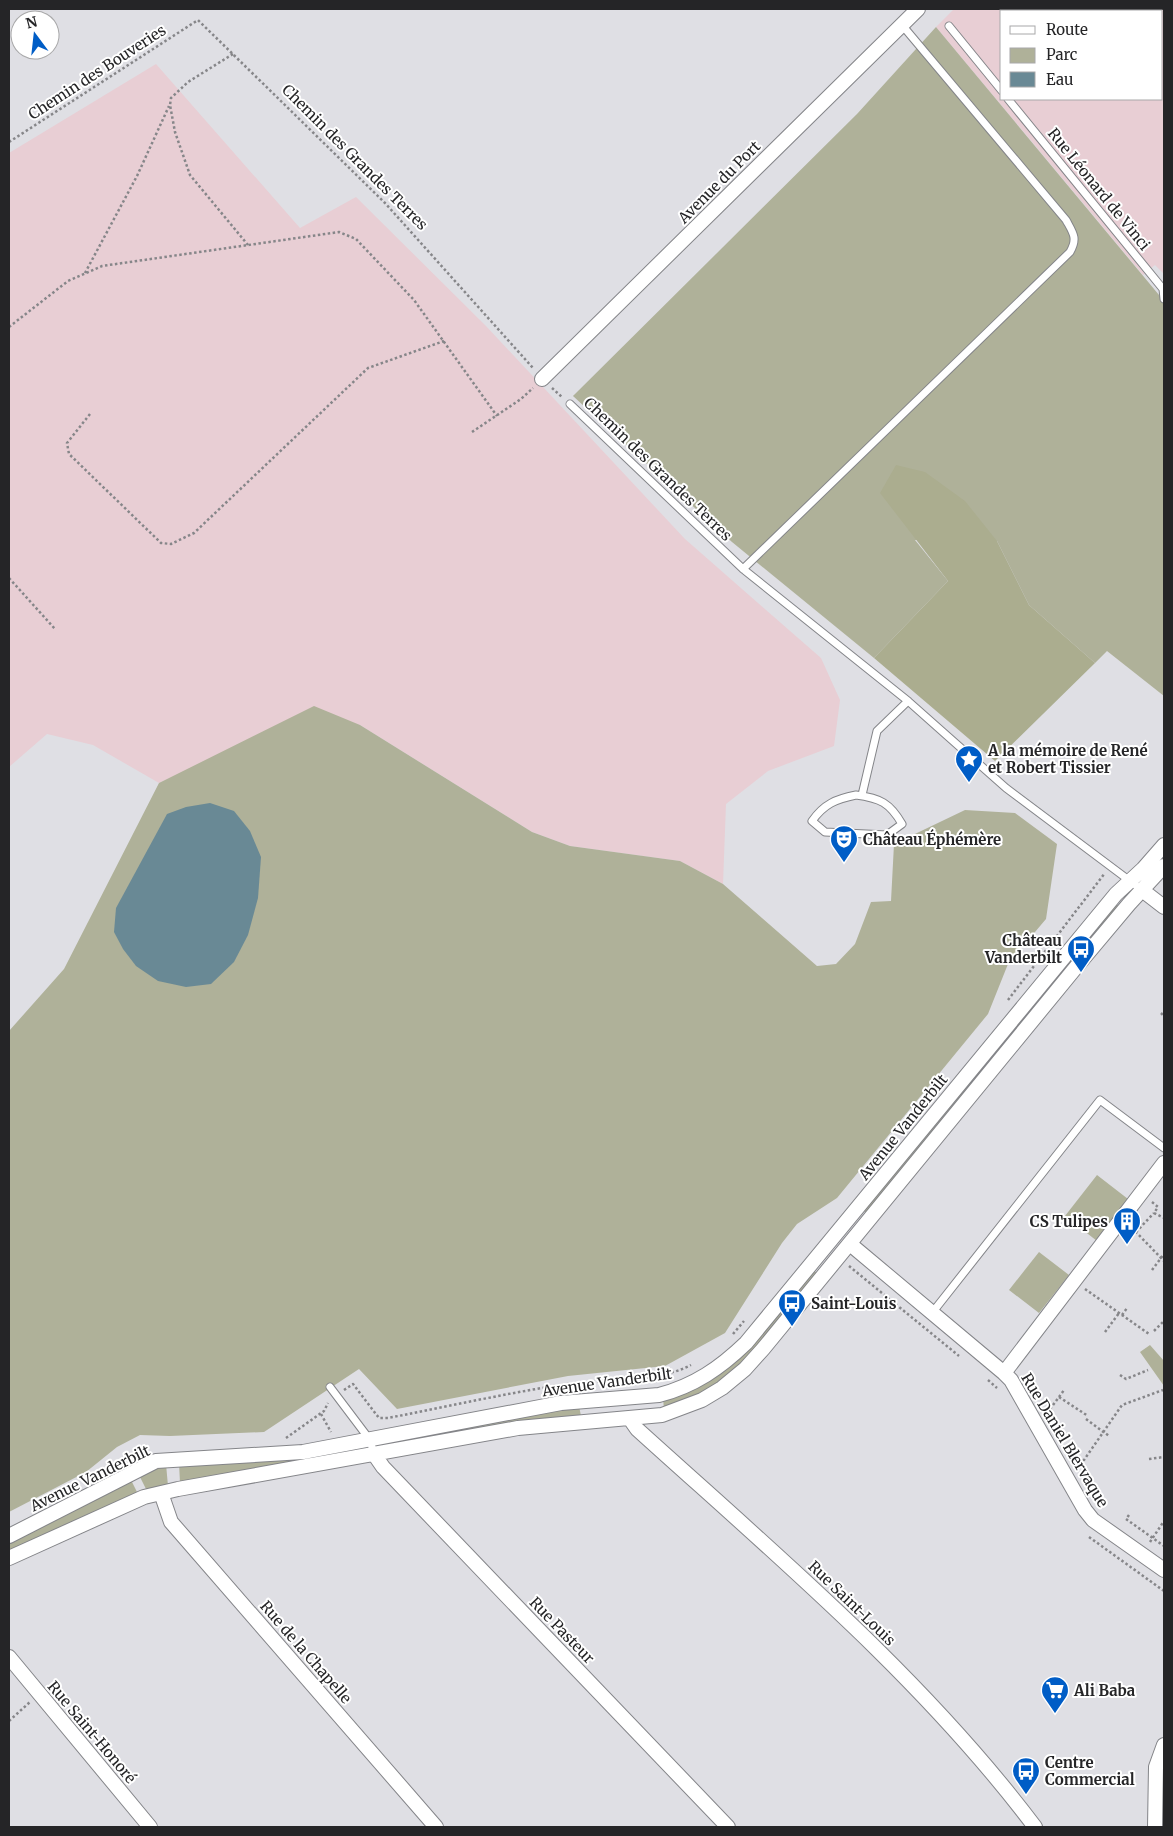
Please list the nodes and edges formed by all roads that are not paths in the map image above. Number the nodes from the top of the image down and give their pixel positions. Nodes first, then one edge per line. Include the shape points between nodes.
1 (918, 9) edge
2 (902, 25) junction
3 (949, 26) dead end
4 (1000, 89) edge
5 (1009, 100) edge
6 (1164, 299) edge
7 (542, 379) road end
8 (570, 404) road end
9 (743, 569) junction
10 (908, 702) junction
11 (862, 796) junction
12 (1164, 845) edge
13 (1164, 866) edge
14 (1131, 881) junction
15 (1142, 890) junction
16 (1164, 907) edge
17 (1164, 1148) edge
18 (1164, 1163) edge
19 (837, 1233) junction
20 (850, 1244) junction
21 (932, 1313) junction
22 (1004, 1373) junction
23 (330, 1387) dead end
24 (627, 1409) junction
25 (370, 1440) junction
26 (374, 1454) junction
27 (161, 1493) junction
28 (9, 1536) edge
29 (9, 1558) edge
30 (1164, 1570) edge
31 (9, 1657) edge
32 (1164, 1744) edge
33 (150, 1827) edge
34 (436, 1827) edge
35 (728, 1827) edge
36 (1035, 1827) edge
37 (1155, 1827) edge

1 - 2 street, Avenue du Port
2 - 7 street, Avenue du Port
2 - 9 lane via 1066,220 1075,243 1070,252
3 - 4 lane
5 - 6 lane, Rue Léonard de Vinci via 1163,289
8 - 9 lane, Chemin des Grandes Terres
9 - 10 lane, Chemin des Grandes Terres
10 - 11 lane via 877,731
10 - 14 lane, Chemin des Grandes Terres via 1006,788
11 - 11 lane via 875,797 893,809 902,824 886,835 825,832 812,821 833,800
12 - 14 street, Avenue Vanderbilt
13 - 15 street, Avenue Vanderbilt
14 - 15 lane, Chemin des Grandes Terres
14 - 19 street, Avenue Vanderbilt via 1116,894
15 - 16 street
15 - 20 street, Avenue Vanderbilt
17 - 21 lane via 1100,1100
18 - 22 street
19 - 20 lane
19 - 24 street, Avenue Vanderbilt via 746,1343 714,1371 700,1380
20 - 21 street, Rue Daniel Blervaque
20 - 24 street, Avenue Vanderbilt via 735,1379 702,1400 662,1415
21 - 22 street, Rue Daniel Blervaque
22 - 30 street, Rue Daniel Blervaque via 1093,1520
23 - 25 lane
24 - 25 street, Avenue Vanderbilt via 561,1403
24 - 26 street, Avenue Vanderbilt via 584,1421 518,1428
24 - 36 street, Rue Saint-Louis via 638,1429 864,1636 980,1757
25 - 26 lane
25 - 28 street, Avenue Vanderbilt via 303,1452 156,1461
26 - 27 street, Avenue Vanderbilt
26 - 35 street, Rue Pasteur
27 - 29 street, Avenue Vanderbilt via 144,1497
27 - 34 street, Rue de la Chapelle via 171,1522
31 - 33 street, Rue Saint-Honoré
32 - 37 street via 1156,1767

